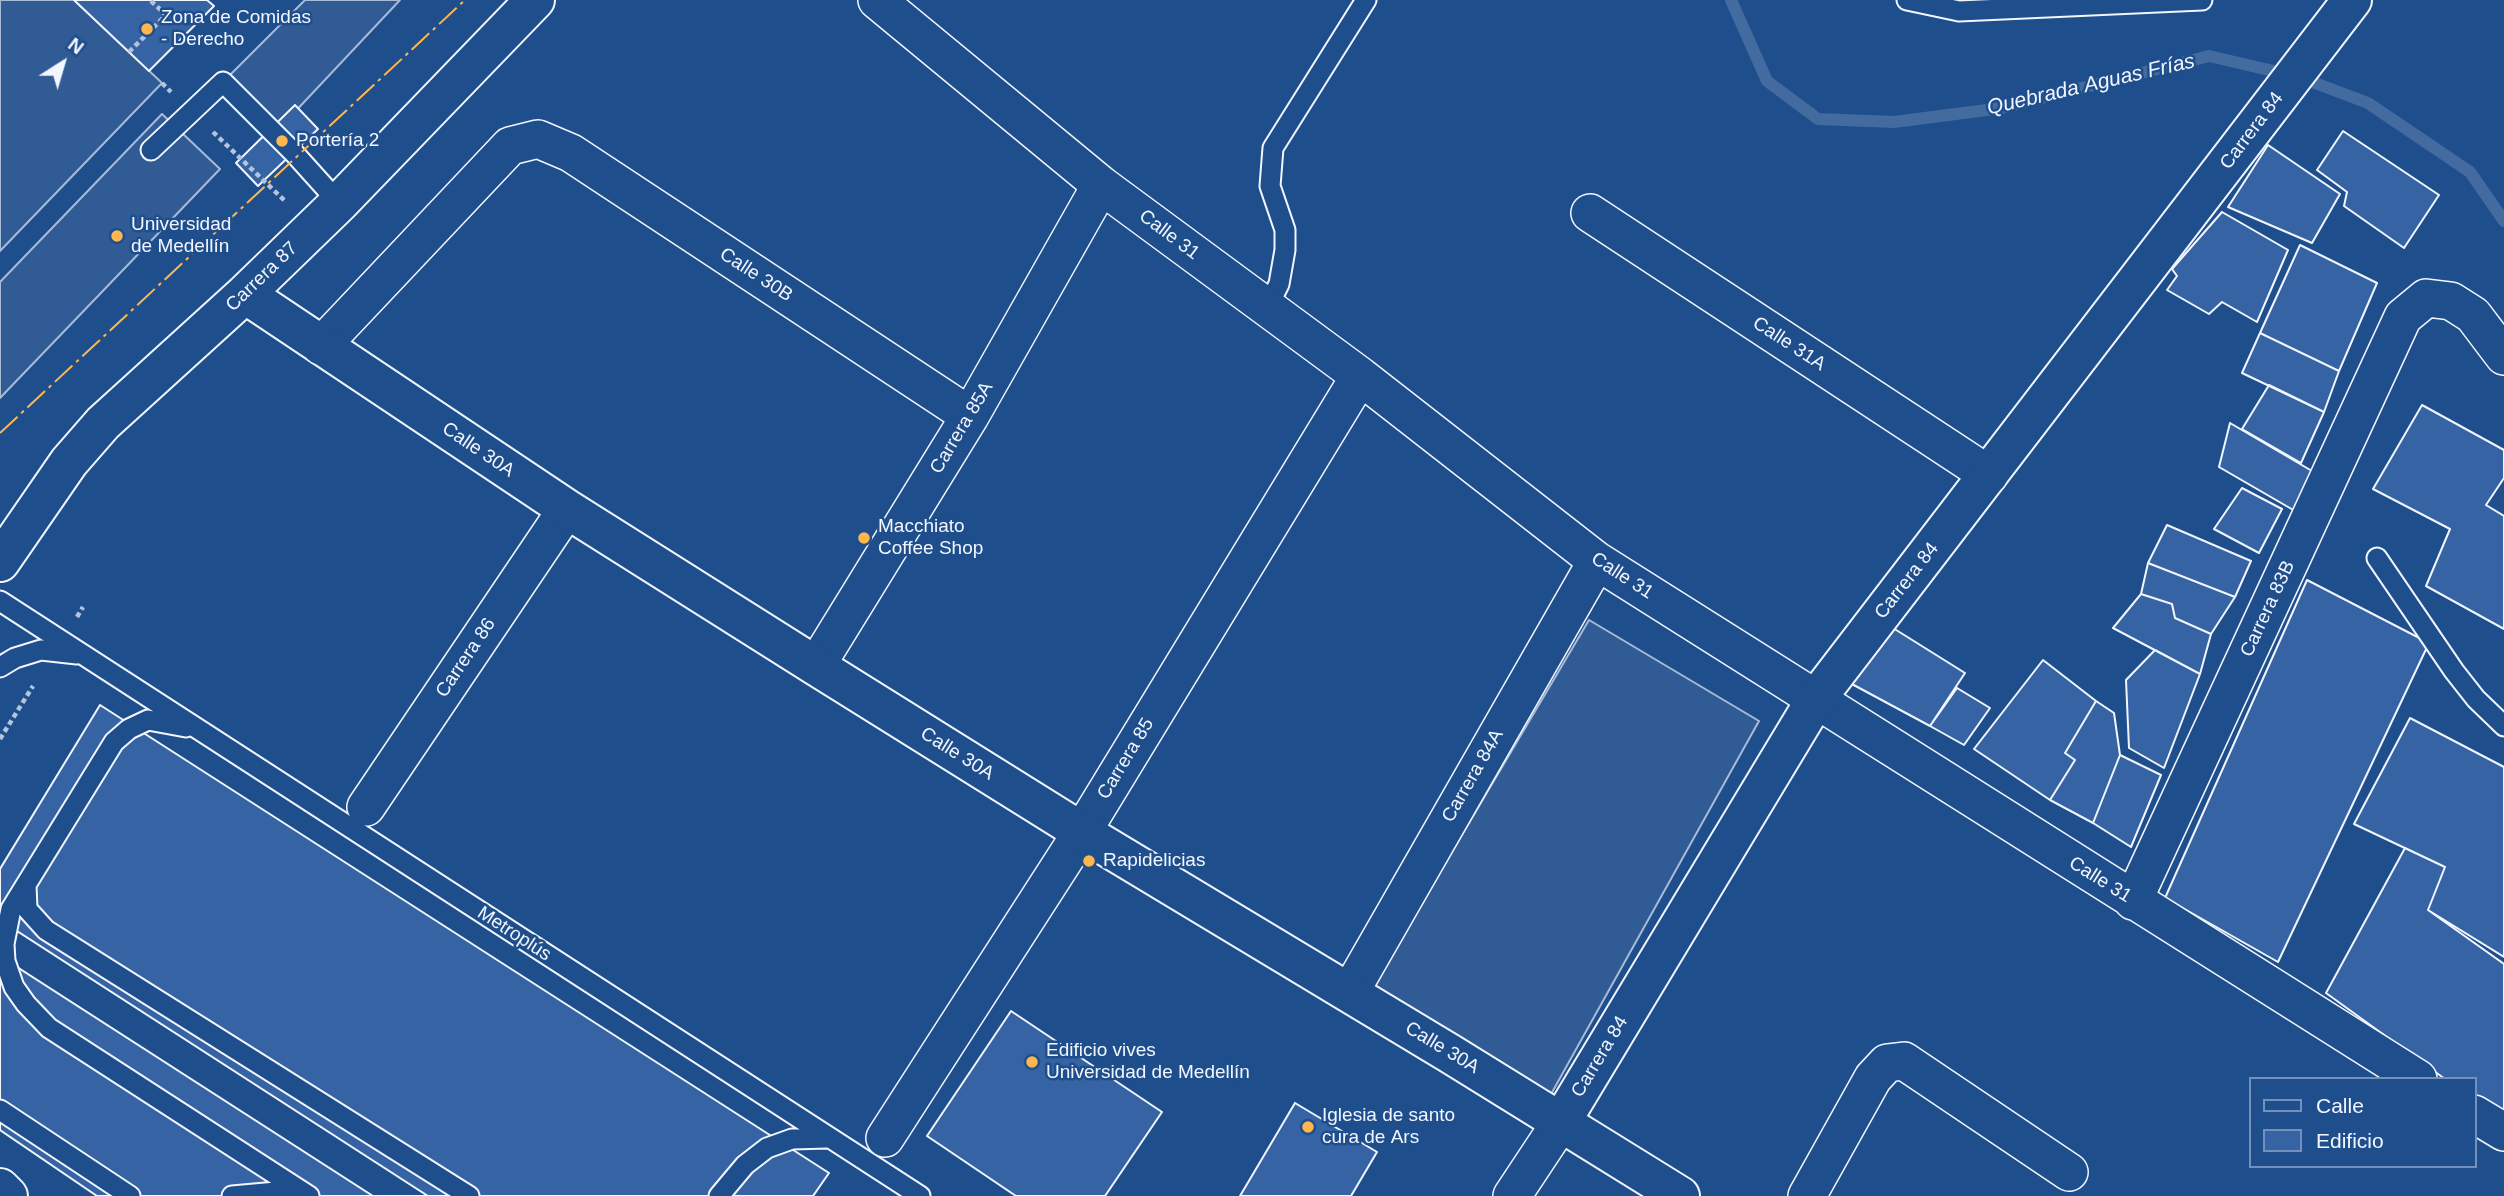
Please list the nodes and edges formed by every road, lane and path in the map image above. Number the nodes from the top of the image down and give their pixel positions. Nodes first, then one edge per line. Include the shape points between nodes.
1 (150, 0) edge
2 (535, 0) edge
3 (877, 0) edge
4 (1366, 0) edge
5 (1907, 0) edge
6 (2202, 0) edge
7 (2344, 1) edge
8 (128, 52) dead end
9 (162, 83) dead end
10 (192, 112) junction
11 (150, 150) dead end
12 (1101, 185) junction
13 (1590, 213) dead end
14 (326, 216) junction
15 (245, 294) junction
16 (1267, 308) junction
17 (321, 346) junction
18 (2504, 356) edge
19 (1360, 376) junction
20 (970, 416) junction
21 (1989, 475) junction
22 (567, 509) junction
23 (4, 552) edge
24 (2377, 558) dead end
25 (1597, 561) junction
26 (0, 601) edge
27 (81, 654) junction
28 (816, 666) junction
29 (0, 667) edge
30 (1816, 699) junction
31 (15, 714) dead end
32 (2504, 726) edge
33 (201, 731) junction
34 (0, 739) edge
35 (366, 807) dead end
36 (1082, 832) junction
37 (26, 885) junction
38 (2133, 901) junction
39 (1350, 992) junction
40 (2415, 1077) edge
41 (0, 1110) edge
42 (2476, 1115) edge
43 (1561, 1122) junction
44 (2504, 1132) edge
45 (827, 1138) junction
46 (886, 1138) dead end
47 (2069, 1172) dead end
48 (0, 1188) edge
49 (304, 1193) edge
50 (8, 1196) edge
51 (130, 1196) edge
52 (232, 1196) edge
53 (469, 1196) edge
54 (719, 1196) edge
55 (920, 1196) edge
56 (1512, 1196) edge
57 (1680, 1196) edge
58 (1807, 1196) edge

1 - 8 path via 166,15
2 - 14 street, Carrera 87
3 - 12 street, Calle 31
4 - 16 lane via 1273,148 1270,186 1285,230 1285,250 1279,284
5 - 6 lane via 1959,11
7 - 21 street, Carrera 84 via 2324,36
9 - 10 path
10 - 11 lane
10 - 14 path
10 - 14 lane via 223,82 293,153
12 - 16 street, Calle 31
12 - 20 street, Carrera 85A
13 - 21 street, Calle 31A
14 - 15 street, Carrera 87
15 - 17 street, Calle 30A
15 - 23 street, Carrera 87 via 103,423
16 - 19 street, Calle 31
17 - 20 street, Calle 30B via 510,146 538,139 572,153
17 - 22 street, Calle 30A
18 - 38 street, Carrera 83B via 2473,315 2451,301 2426,298 2403,317
19 - 25 street, Calle 31
19 - 36 street, Carrera 85
20 - 28 street, Carrera 85A
21 - 30 street, Carrera 84
22 - 28 street, Calle 30A
22 - 35 street, Carrera 86
24 - 32 lane via 2454,671
25 - 30 street, Calle 31
25 - 39 street, Carrera 84A
26 - 27 lane, Metroplús
27 - 29 lane, Metroplús via 41,650
27 - 33 lane, Metroplús
28 - 36 street, Calle 30A
30 - 38 street, Calle 31
30 - 43 street, Carrera 84
31 - 34 path
33 - 37 lane, Metroplús via 148,720 114,742
33 - 45 lane, Metroplús
36 - 39 street, Calle 30A
36 - 46 street, Carrera 85
37 - 49 lane, Metroplús via 11,909 4,944 14,986 26,1004 50,1028
37 - 53 lane via 27,909 46,930
38 - 40 street, Calle 31
39 - 43 street, Calle 30A
41 - 51 lane
42 - 44 street
43 - 56 street, Carrera 84
43 - 57 street, Calle 30A
45 - 54 lane via 792,1139 767,1148 745,1165
45 - 55 lane, Metroplús
47 - 58 street via 1904,1061 1887,1063 1873,1078
48 - 50 street
49 - 52 lane, Metroplús

